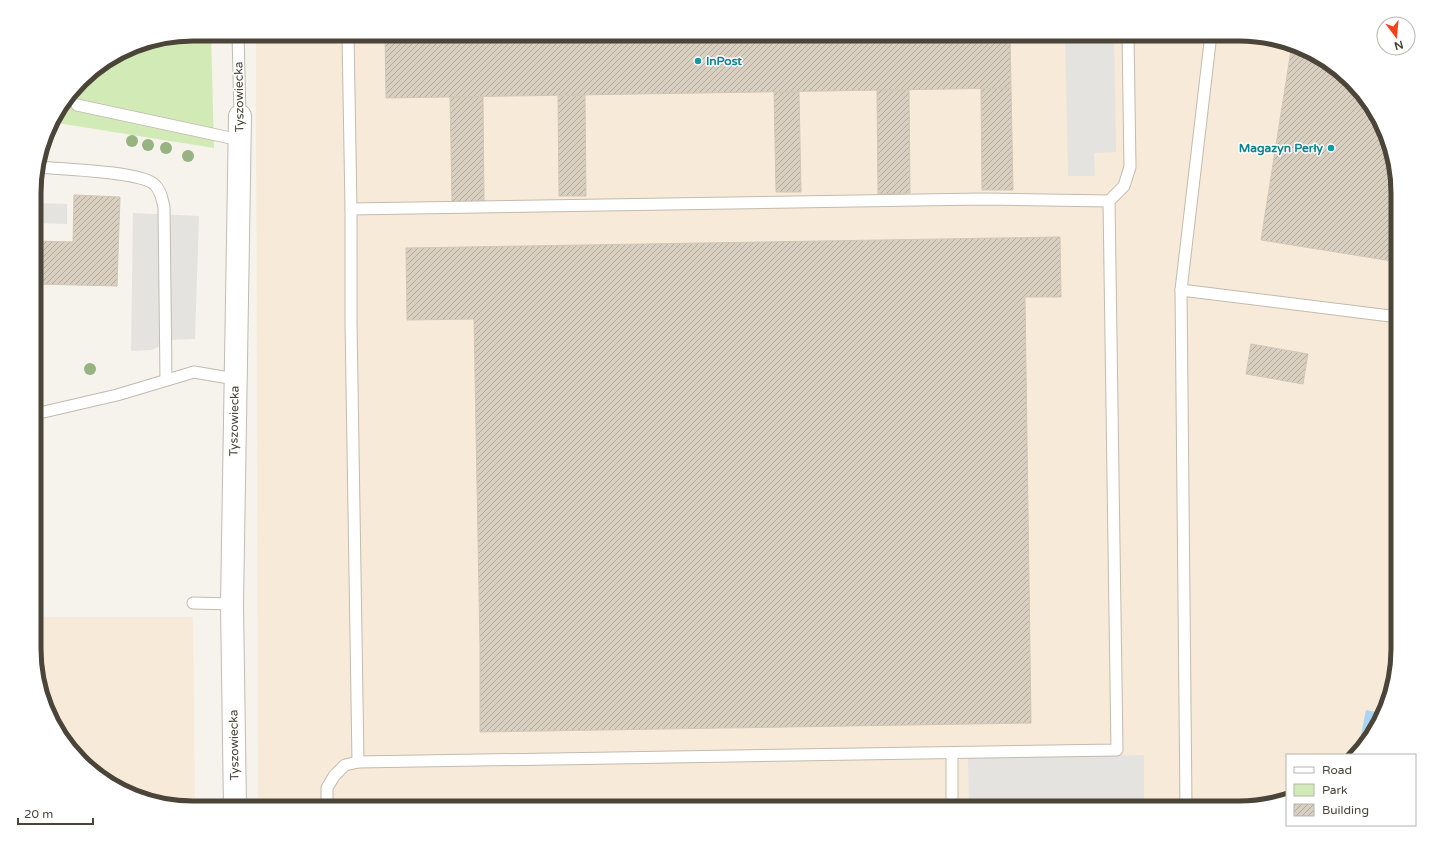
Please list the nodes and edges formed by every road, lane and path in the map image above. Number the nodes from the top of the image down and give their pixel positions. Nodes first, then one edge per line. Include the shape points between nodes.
1 (238, 41) edge
2 (348, 41) edge
3 (1128, 41) edge
4 (1210, 41) edge
5 (77, 105) dead end
6 (240, 116) joint
7 (240, 140) junction
8 (43, 168) edge
9 (1109, 201) junction
10 (351, 209) junction
11 (1181, 290) junction
12 (1391, 316) edge
13 (235, 379) junction
14 (166, 380) junction
15 (41, 413) edge
16 (193, 603) dead end
17 (232, 604) junction
18 (952, 752) junction
19 (358, 762) junction
20 (235, 801) edge
21 (327, 801) edge
22 (952, 801) edge
23 (1186, 801) edge

1 - 6 lane, Tyszowiecka
2 - 10 lane
3 - 9 lane via 1130,167 1124,186
4 - 11 lane
5 - 7 lane
6 - 7 street, Tyszowiecka
7 - 13 street, Tyszowiecka
8 - 14 lane via 122,174 154,184 162,195
9 - 10 lane via 982,199
9 - 18 lane via 1117,750
10 - 19 lane
11 - 12 lane
11 - 23 lane
13 - 14 lane via 194,372
13 - 17 street, Tyszowiecka
14 - 15 lane via 117,395
16 - 17 lane
17 - 20 street, Tyszowiecka
18 - 19 lane
18 - 22 lane
19 - 21 lane via 345,765 334,776 327,788

